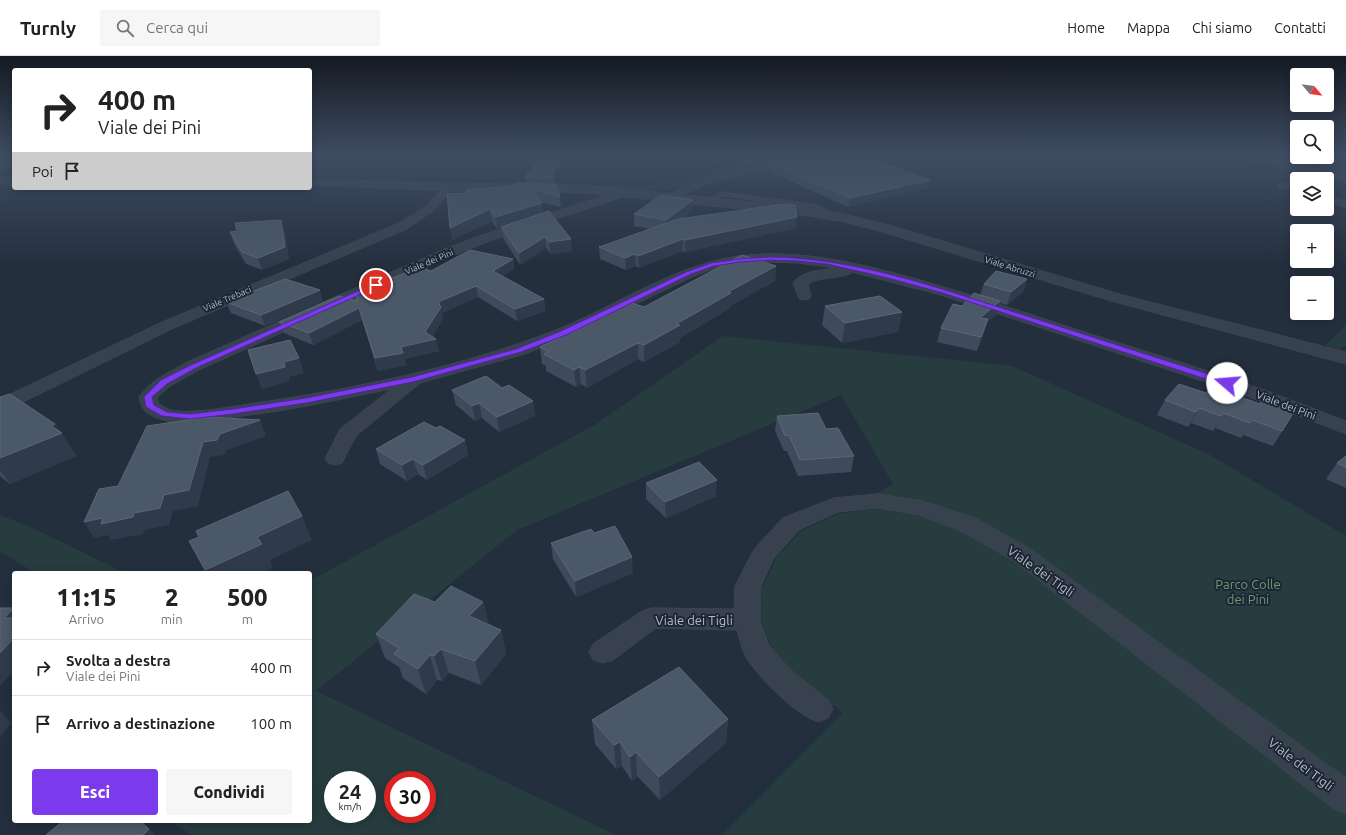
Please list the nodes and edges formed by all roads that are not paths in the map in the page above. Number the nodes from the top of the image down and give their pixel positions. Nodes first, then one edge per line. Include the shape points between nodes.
1 (445, 192) edge
2 (616, 192) edge
3 (679, 192) edge
4 (624, 193) junction
5 (670, 198) junction
6 (1334, 201) edge
7 (1346, 204) edge
8 (859, 269) junction
9 (804, 296) dead end
10 (1346, 358) edge
11 (413, 380) junction
12 (0, 406) edge
13 (1346, 428) edge
14 (335, 459) dead end
15 (746, 620) junction
16 (604, 652) dead end
17 (818, 709) dead end
18 (1346, 798) edge

1 - 12 street, Viale Trebaci via 429,209 403,226 168,325
2 - 4 street, Viale Abruzzi
3 - 5 street
4 - 5 street, Viale Abruzzi
4 - 11 street, Viale dei Pini via 447,253 194,366 164,382 148,397 150,407 165,415 190,416 306,401
5 - 10 street, Viale Abruzzi via 844,218 1117,298
6 - 7 street
8 - 9 street, Viale dei Pini via 811,276 800,283
8 - 11 street, Viale dei Pini via 798,259 739,260 713,265 689,273 563,333 519,350
8 - 13 street, Viale dei Pini via 946,292 1242,388
11 - 14 street, Viale dei Pini via 346,434
15 - 16 street, Viale dei Tigli via 651,618
15 - 17 street, Viale dei Tigli via 757,651 780,678
15 - 18 street, Viale dei Tigli via 748,586 764,553 791,524 834,505 878,501 922,508 967,524 1022,555

